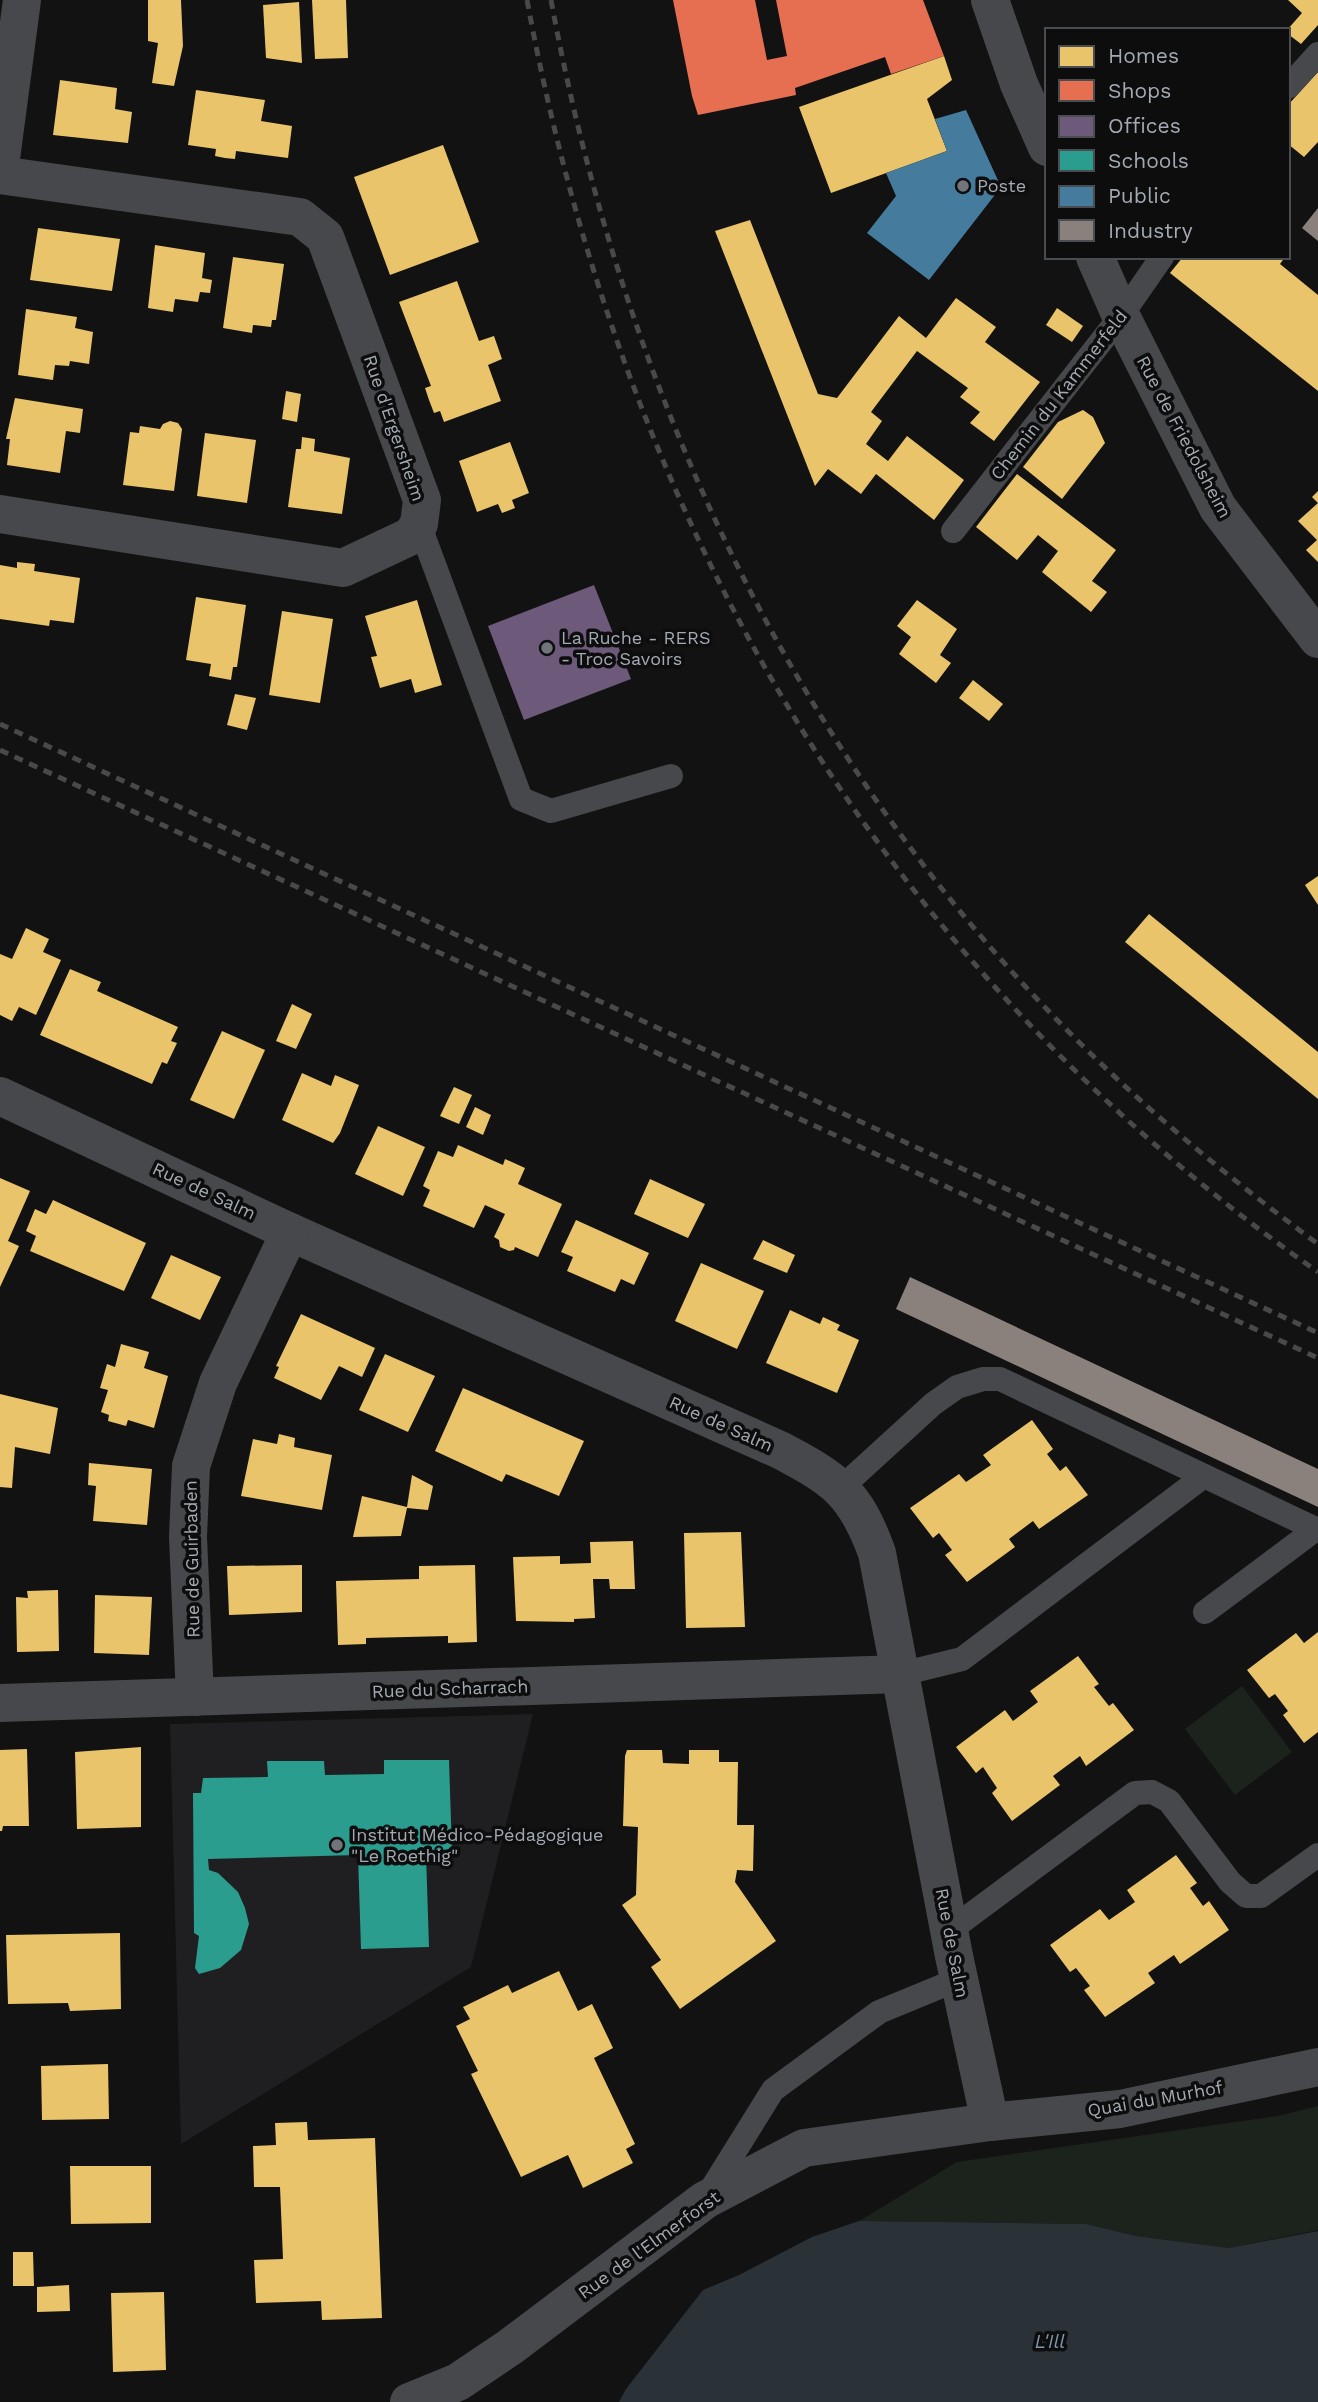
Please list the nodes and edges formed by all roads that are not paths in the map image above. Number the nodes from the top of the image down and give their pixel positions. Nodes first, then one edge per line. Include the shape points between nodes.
1 (22, 0) edge
2 (990, 0) edge
3 (1318, 54) edge
4 (1290, 85) edge
5 (1045, 142) edge
6 (0, 166) edge
7 (0, 175) edge
8 (1096, 259) edge
9 (1161, 259) edge
10 (1121, 316) junction
11 (0, 514) edge
12 (419, 524) junction
13 (953, 531) dead end
14 (1318, 639) edge
15 (671, 776) dead end
16 (0, 1096) edge
17 (290, 1232) junction
18 (1204, 1476) junction
19 (841, 1488) junction
20 (1317, 1529) edge
21 (1205, 1612) dead end
22 (901, 1674) junction
23 (195, 1696) junction
24 (0, 1703) edge
25 (1318, 1855) edge
26 (949, 1931) junction
27 (959, 1979) junction
28 (1318, 2067) edge
29 (990, 2122) junction
30 (705, 2200) junction
31 (409, 2402) edge

1 - 6 street
2 - 5 street
3 - 4 lane
7 - 12 street, Rue d'Ergersheim via 300,217 325,237 422,500
8 - 10 street, Rue de Friedolsheim
9 - 10 lane, Chemin du Kammerfeld
10 - 13 lane, Chemin du Kammerfeld
10 - 14 street, Rue de Friedolsheim via 1218,508
11 - 12 street, Rue d'Ergersheim via 343,568 411,536
12 - 15 lane via 521,799 551,811
16 - 17 street, Rue de Salm
17 - 19 street, Rue de Salm via 780,1450
17 - 23 street, Rue de Guirbaden via 218,1383 191,1466 188,1537
18 - 19 lane via 1000,1379 984,1379 957,1387 933,1404
18 - 20 lane
18 - 22 lane via 962,1659
19 - 22 street, Rue de Salm via 858,1509 877,1552
20 - 21 lane
22 - 23 street, Rue du Scharrach
22 - 26 street, Rue de Salm
23 - 24 street, Rue du Scharrach
25 - 26 lane via 1261,1896 1246,1896 1230,1882 1169,1801 1152,1792 1135,1793
26 - 27 street, Rue de Salm
27 - 29 street, Rue de Salm
27 - 30 lane via 879,2012 773,2090
28 - 29 street, Quai du Murhof via 1120,2109
29 - 30 street, Rue de l'Elmerforst via 804,2148
30 - 31 street, Rue de l'Elmerforst via 510,2347 458,2382

